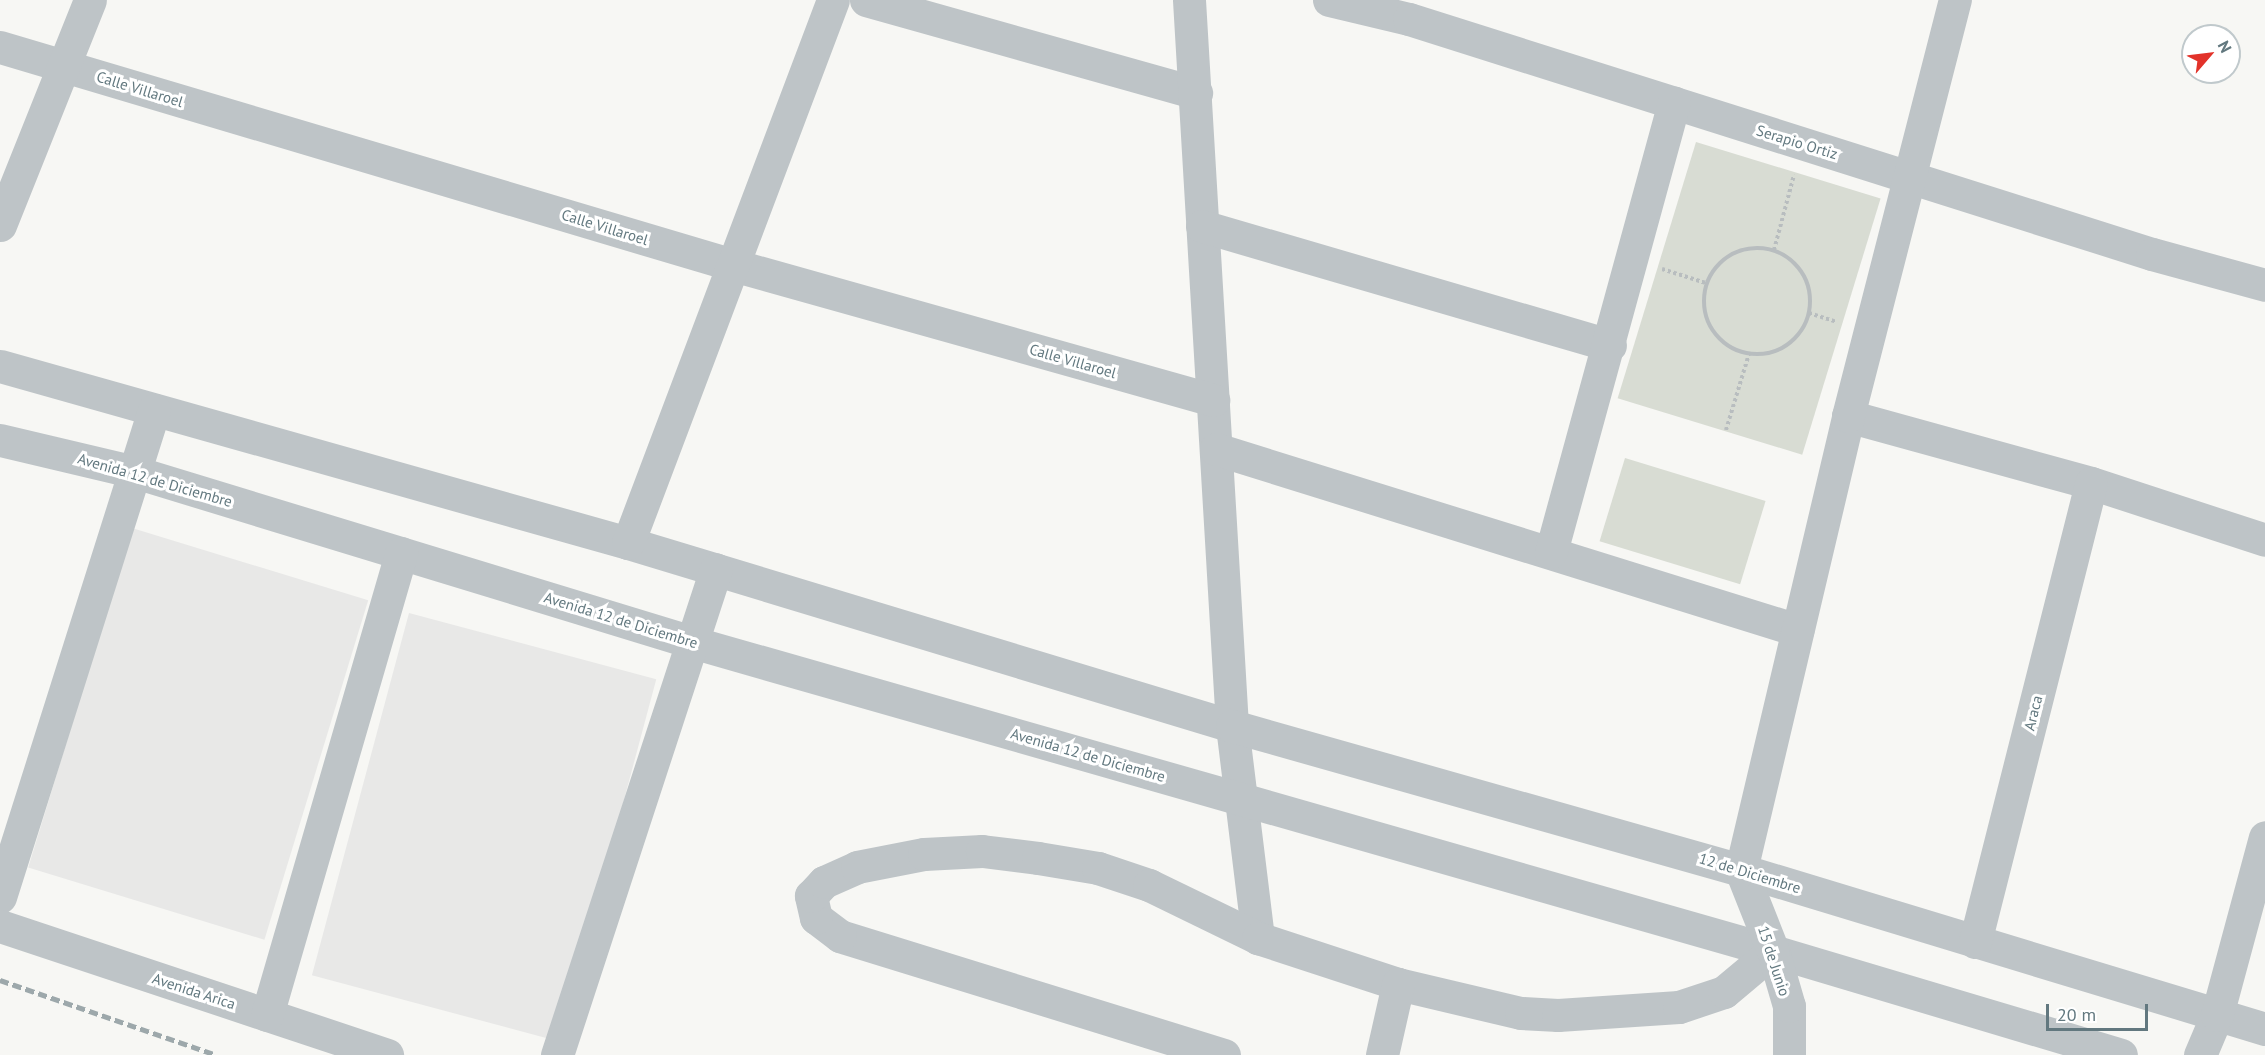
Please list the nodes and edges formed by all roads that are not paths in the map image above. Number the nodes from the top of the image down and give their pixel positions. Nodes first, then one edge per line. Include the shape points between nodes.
1 (90, 0) edge
2 (833, 0) edge
3 (866, 0) edge
4 (1189, 0) edge
5 (1329, 0) edge
6 (1955, 0) edge
7 (0, 47) edge
8 (66, 67) junction
9 (1196, 93) junction
10 (1674, 103) junction
11 (1910, 176) junction
12 (0, 225) edge
13 (1203, 226) junction
14 (733, 265) junction
15 (2265, 285) edge
16 (1610, 345) junction
17 (0, 366) edge
18 (1213, 400) junction
19 (154, 411) junction
20 (1848, 416) junction
21 (0, 440) edge
22 (1216, 449) junction
23 (135, 472) junction
24 (2091, 483) junction
25 (2265, 540) edge
26 (628, 543) junction
27 (1551, 552) junction
28 (401, 553) junction
29 (716, 569) junction
30 (1797, 630) junction
31 (695, 643) junction
32 (1232, 726) junction
33 (1242, 800) junction
34 (2265, 837) edge
35 (1741, 870) junction
36 (0, 897) edge
37 (0, 926) edge
38 (1258, 938) junction
39 (1975, 942) junction
40 (1773, 951) junction
41 (1398, 984) junction
42 (2217, 1014) junction
43 (267, 1015) junction
44 (2265, 1029) edge
45 (387, 1055) edge
46 (557, 1055) edge
47 (1224, 1055) edge
48 (1382, 1055) edge
49 (1788, 1055) edge
50 (2121, 1055) edge
51 (2200, 1055) edge

1 - 8 street
2 - 14 street
3 - 9 street
4 - 9 street
5 - 10 street, Serapio Ortiz via 1409,19
6 - 11 street
7 - 8 street, Calle Villaroel
8 - 12 street
8 - 14 street, Calle Villaroel
9 - 13 street
10 - 11 street, Serapio Ortiz
10 - 16 street
11 - 15 street, Serapio Ortiz via 2152,254
11 - 20 street
13 - 16 street
13 - 18 street
14 - 18 street, Calle Villaroel
14 - 26 street
16 - 27 street
17 - 19 street
18 - 22 street
19 - 23 street
19 - 26 street
20 - 24 street
20 - 30 street
21 - 23 street, Avenida 12 de Diciembre
22 - 27 street
22 - 32 street
23 - 28 street, Avenida 12 de Diciembre
23 - 36 street
24 - 25 street
24 - 39 street, Araca
26 - 29 street
27 - 30 street
28 - 31 street, Avenida 12 de Diciembre
28 - 43 street
29 - 31 street
29 - 32 street
30 - 35 street
31 - 33 street, Avenida 12 de Diciembre
31 - 46 street
32 - 33 street
32 - 35 street, 12 de Diciembre
33 - 38 street
33 - 40 street
34 - 42 street
35 - 39 street, 12 de Diciembre
35 - 40 street, 15 de Junio
37 - 43 street, Avenida Arica
38 - 41 street
38 - 47 street via 1149,885 1098,868 982,852 924,854 857,867 824,882 811,896 816,918 840,936
39 - 42 street, 12 de Diciembre
40 - 41 street via 1724,992 1678,1007 1558,1016 1521,1012
40 - 49 street, 15 de Junio via 1789,1006
40 - 50 street
41 - 48 street
42 - 44 street, 12 de Diciembre
42 - 51 street
43 - 45 street, Avenida Arica

